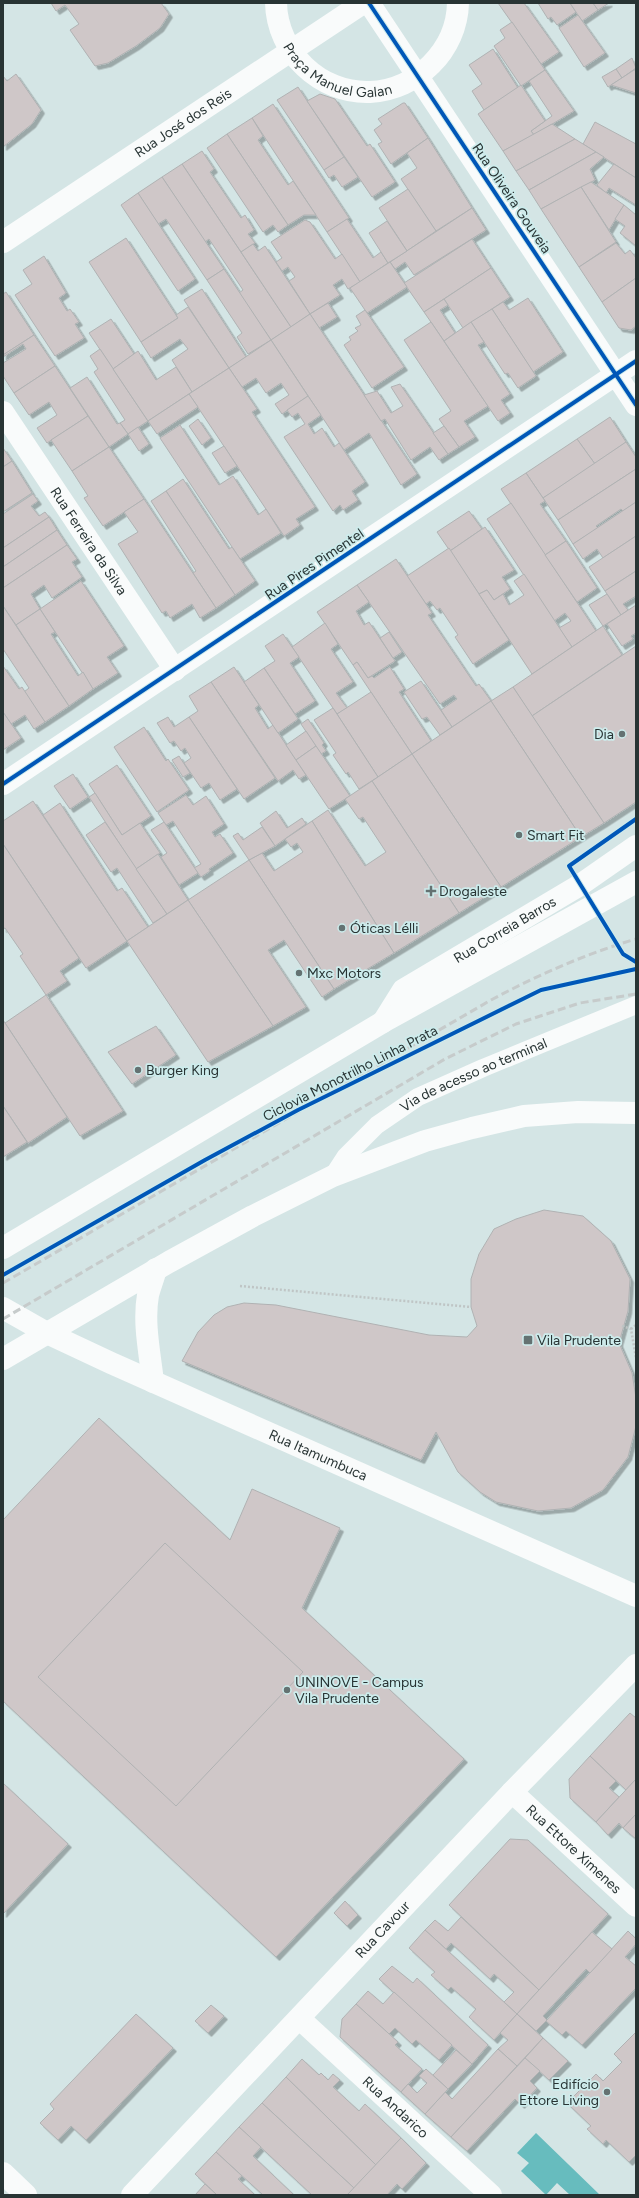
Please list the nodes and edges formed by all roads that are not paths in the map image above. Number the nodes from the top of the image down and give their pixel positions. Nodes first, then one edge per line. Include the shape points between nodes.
1 (276, 3) edge
2 (363, 3) edge
3 (369, 3) edge
4 (458, 3) edge
5 (290, 51) junction
6 (418, 76) junction
7 (3, 242) edge
8 (636, 361) edge
9 (616, 374) junction
10 (636, 405) edge
11 (3, 412) edge
12 (175, 670) junction
13 (3, 784) edge
14 (636, 846) edge
15 (636, 882) edge
16 (636, 895) edge
17 (605, 898) junction
18 (636, 1005) edge
19 (383, 1022) junction
20 (636, 1113) edge
21 (333, 1176) junction
22 (3, 1248) edge
23 (156, 1269) junction
24 (3, 1308) edge
25 (47, 1333) junction
26 (3, 1359) edge
27 (153, 1382) junction
28 (636, 1596) edge
29 (636, 1665) edge
30 (512, 1792) junction
31 (636, 1906) edge
32 (300, 2019) junction
33 (3, 2173) edge
34 (26, 2195) edge
35 (132, 2195) edge
36 (491, 2195) edge

1 - 5 main road, Praça Manuel Galan via 276,15
2 - 5 main road, Rua José dos Reis
3 - 6 main road, Rua Oliveira Gouveia
4 - 6 main road, Praça Manuel Galan via 458,16 450,39 437,60
5 - 6 main road, Praça Manuel Galan via 305,68 320,79 344,89 370,92 395,87
5 - 7 main road, Rua José dos Reis
6 - 9 main road, Rua Oliveira Gouveia
8 - 9 main road, Rua Pires Pimentel
9 - 10 main road, Rua Oliveira Gouveia
9 - 12 main road, Rua Pires Pimentel
11 - 12 main road, Rua Ferreira da Silva
12 - 13 main road, Rua Pires Pimentel
14 - 19 main road, Rua Correia Barros via 580,885 403,990
15 - 17 main road
16 - 17 lane
17 - 19 main road
18 - 21 lane, Via de acesso ao terminal via 418,1097 377,1125 346,1156
19 - 22 main road
20 - 21 main road via 578,1112 524,1116 425,1141
21 - 23 main road
23 - 25 main road
23 - 27 main road via 148,1296 147,1333
24 - 25 main road, Rua Itamumbuca
25 - 26 main road
25 - 27 main road, Rua Itamumbuca
27 - 28 main road, Rua Itamumbuca
29 - 30 main road, Rua Cavour
30 - 31 main road, Rua Ettore Ximenes
30 - 32 main road, Rua Cavour
32 - 35 main road, Rua Cavour
32 - 36 main road, Rua Andarico
33 - 34 main road

